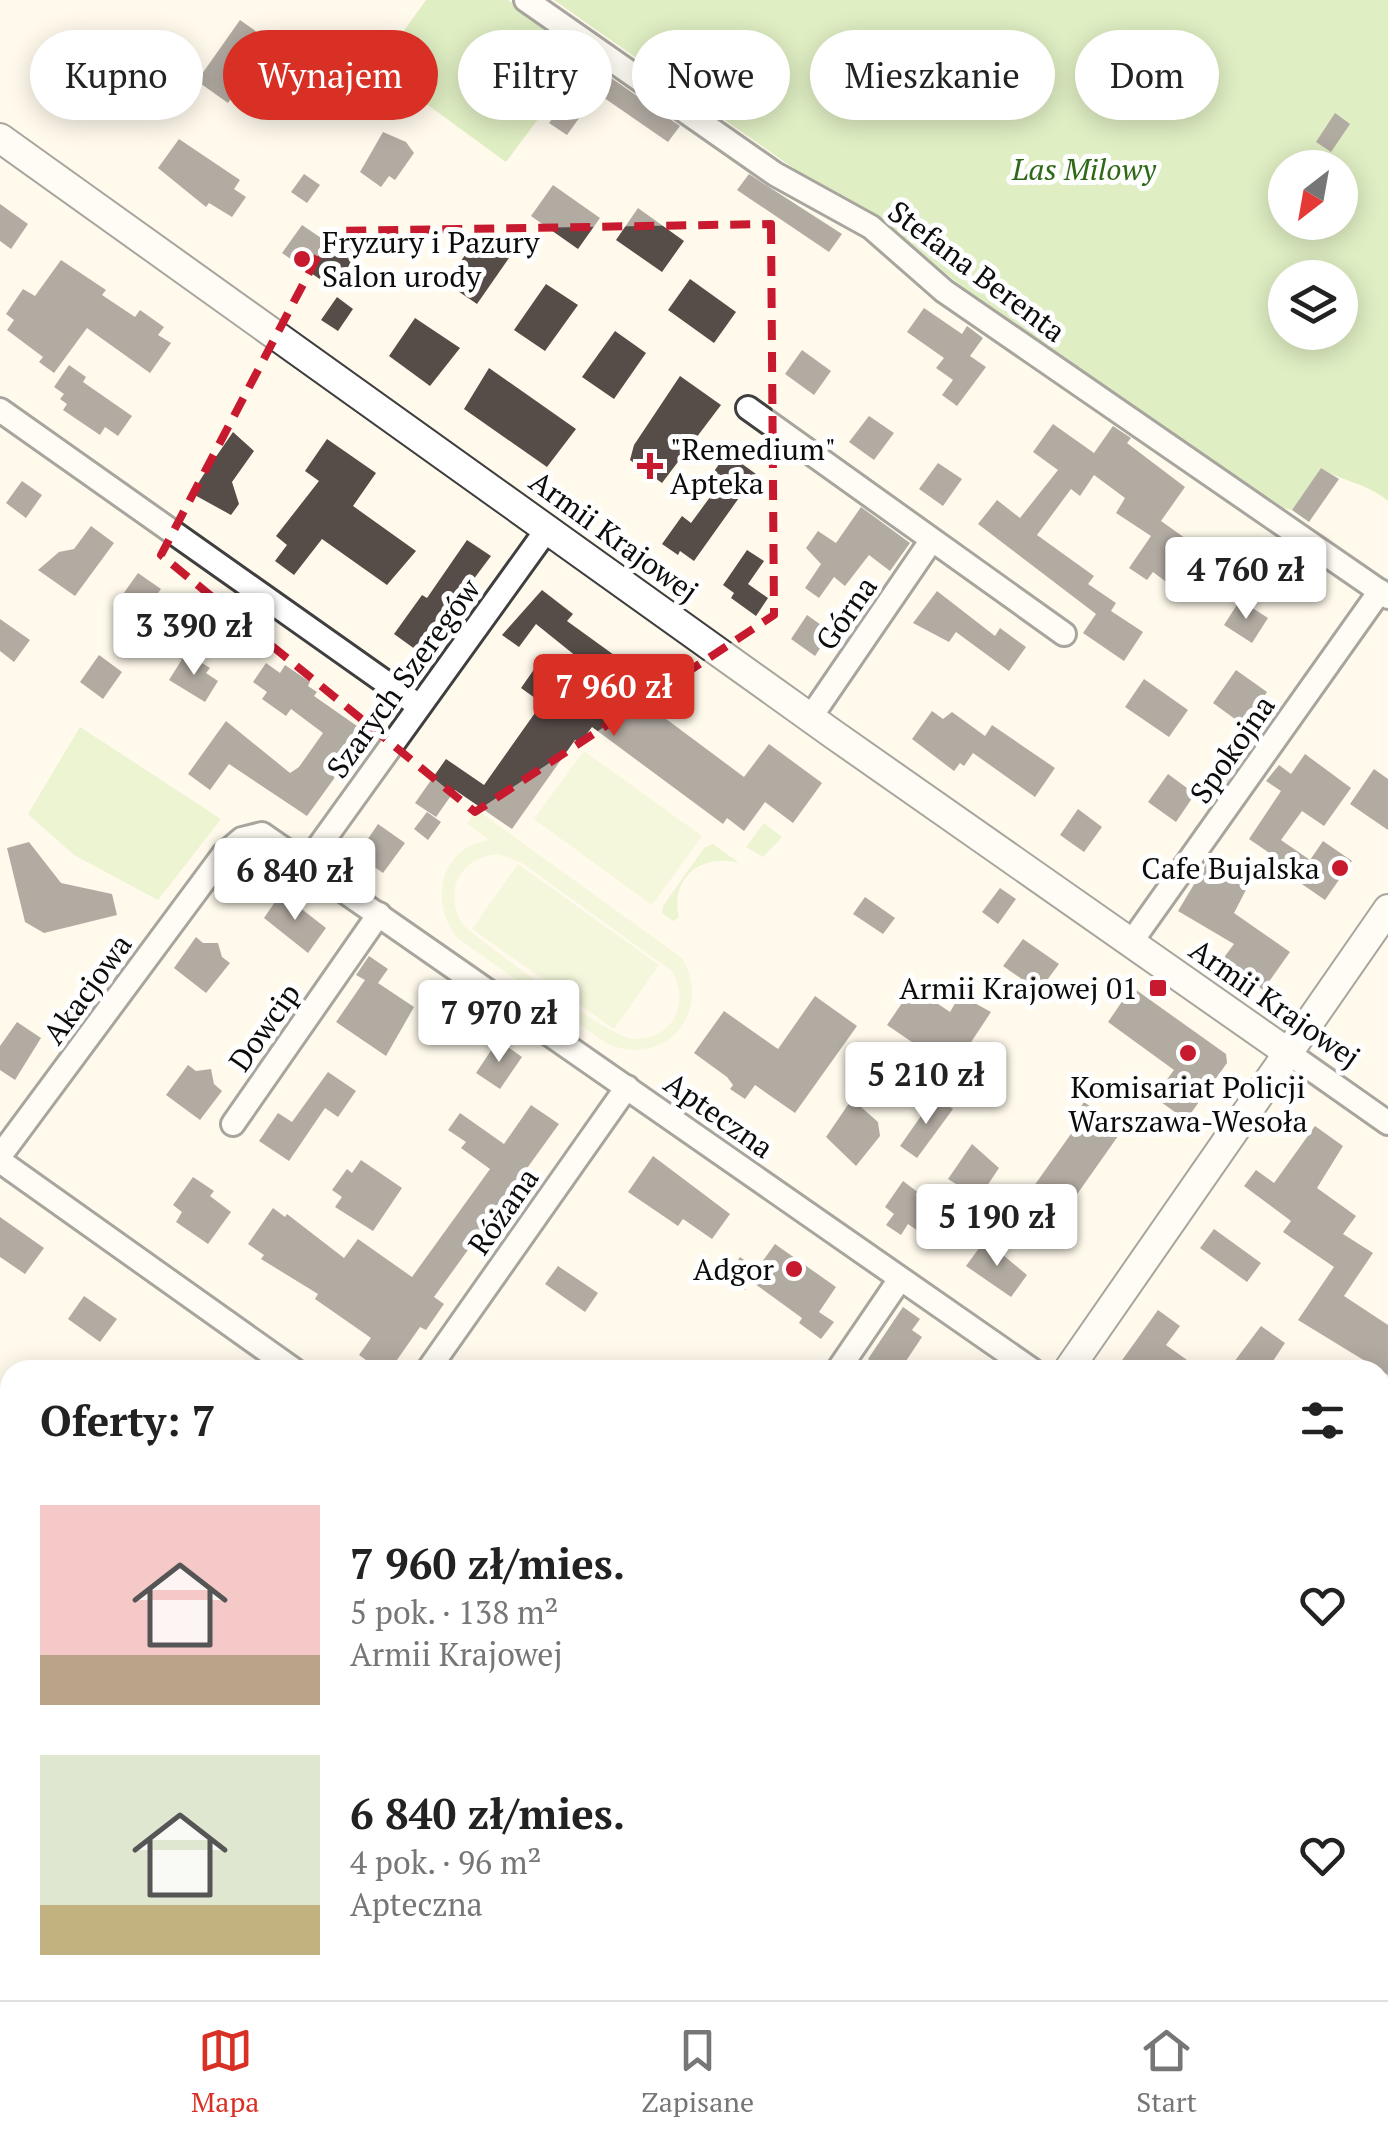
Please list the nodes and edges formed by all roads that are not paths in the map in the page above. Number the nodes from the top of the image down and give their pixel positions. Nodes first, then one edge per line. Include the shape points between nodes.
1 (526, 0) edge
2 (0, 138) edge
3 (748, 408) dead end
4 (0, 410) edge
5 (548, 528) junction
6 (932, 542) junction
7 (1384, 594) edge
8 (1064, 634) dead end
9 (419, 706) junction
10 (810, 718) junction
11 (274, 839) joint
12 (307, 863) junction
13 (1388, 909) edge
14 (379, 914) junction
15 (1132, 941) junction
16 (1287, 1052) junction
17 (627, 1087) junction
18 (1388, 1123) edge
19 (233, 1124) dead end
20 (0, 1159) edge
21 (900, 1279) junction
22 (280, 1360) edge
23 (435, 1360) edge
24 (845, 1360) edge
25 (1017, 1360) edge
26 (1075, 1360) edge

1 - 7 street, Stefana Berenta via 774,174 871,228 944,290
2 - 5 street, Armii Krajowej
3 - 6 street
4 - 9 street
5 - 9 street, Szarych Szeregów
5 - 10 street, Armii Krajowej
6 - 8 street
6 - 10 street, Górna
7 - 15 street, Spokojna
9 - 12 street, Szarych Szeregów
10 - 15 street, Armii Krajowej
11 - 12 street, Apteczna
11 - 20 street, Akacjowa via 250,836 223,855
12 - 14 street, Apteczna
13 - 16 street
14 - 17 street, Apteczna
14 - 19 street, Dowcip
15 - 16 street, Armii Krajowej
16 - 18 street, Armii Krajowej
16 - 26 street
17 - 21 street, Apteczna
17 - 23 street, Różana
20 - 22 street
21 - 24 street
21 - 25 street, Apteczna

